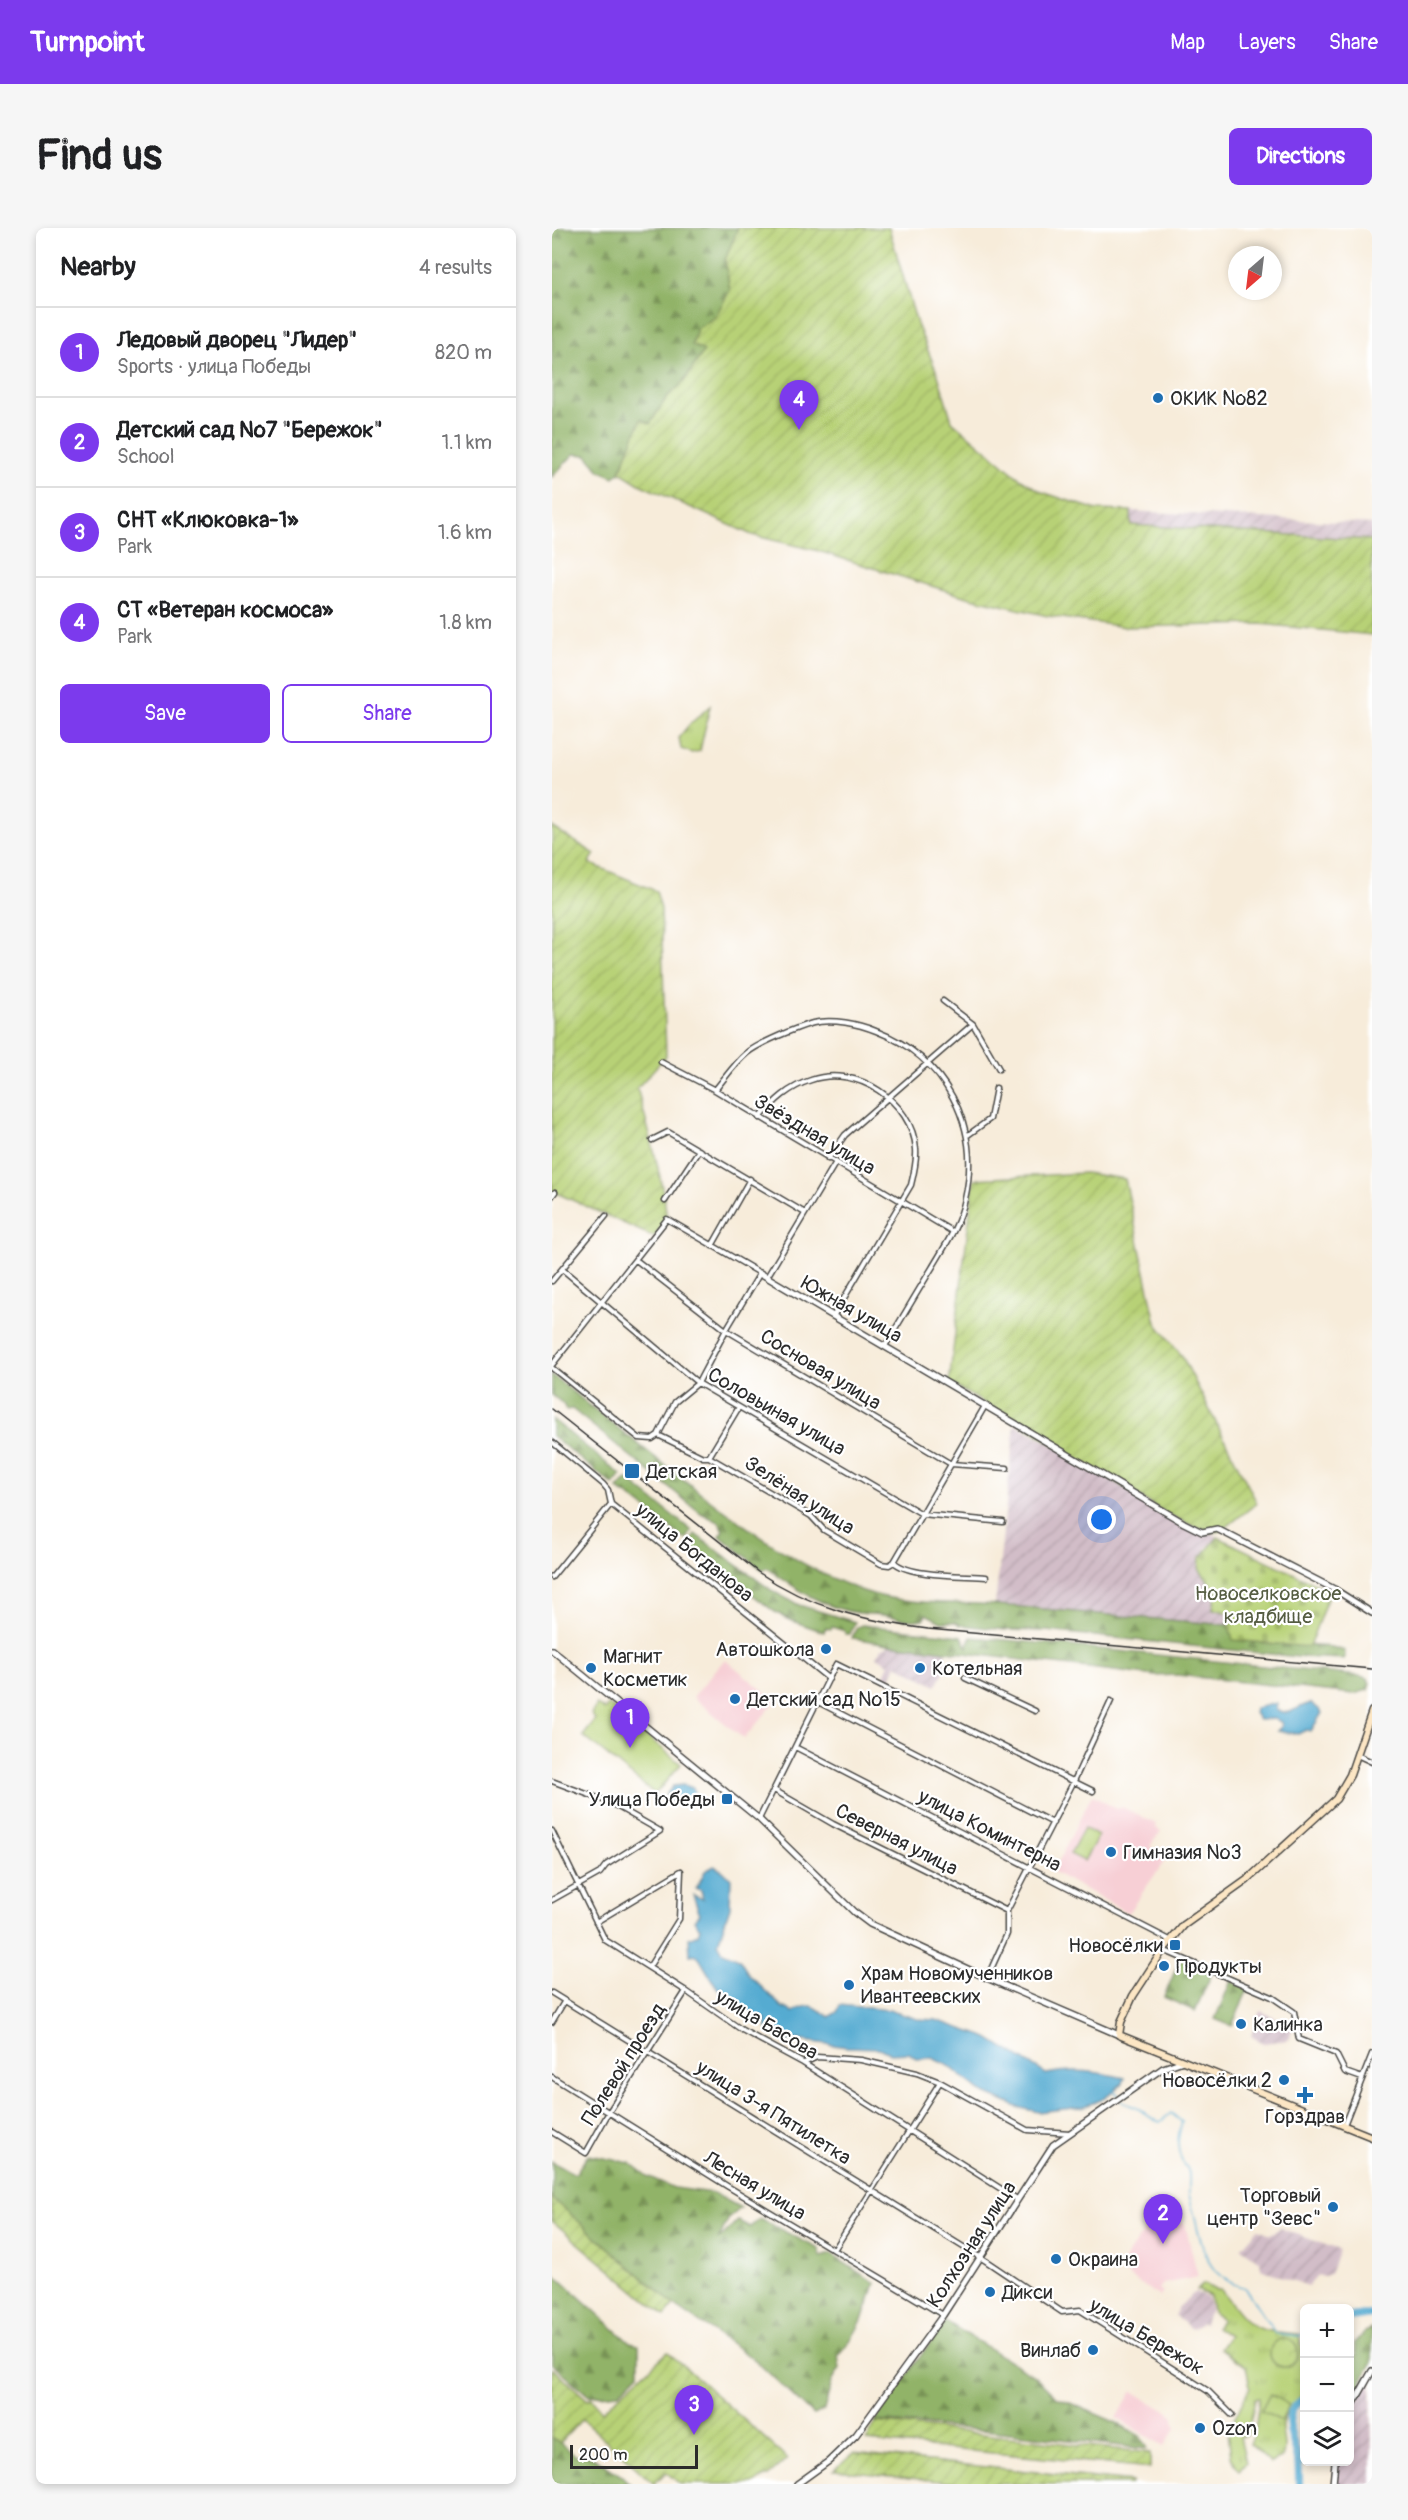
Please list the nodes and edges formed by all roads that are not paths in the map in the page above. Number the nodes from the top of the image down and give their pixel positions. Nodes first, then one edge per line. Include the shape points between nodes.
1 (943, 1001) dead end
2 (973, 1024) junction
3 (661, 1062) dead end
4 (930, 1064) junction
5 (999, 1069) dead end
6 (996, 1088) dead end
7 (715, 1090) junction
8 (889, 1098) junction
9 (760, 1118) junction
10 (968, 1135) junction
11 (652, 1140) dead end
12 (699, 1150) junction
13 (828, 1159) junction
14 (836, 1162) junction
15 (750, 1179) junction
16 (665, 1201) dead end
17 (900, 1203) junction
18 (805, 1213) junction
19 (606, 1216) dead end
20 (953, 1232) junction
21 (712, 1246) junction
22 (636, 1260) junction
23 (562, 1269) junction
24 (760, 1273) junction
25 (767, 1277) junction
26 (552, 1281) edge
27 (601, 1303) junction
28 (834, 1315) junction
29 (726, 1330) junction
30 (885, 1346) junction
31 (552, 1367) edge
32 (698, 1383) junction
33 (985, 1406) junction
34 (739, 1407) junction
35 (658, 1435) junction
36 (552, 1442) edge
37 (709, 1456) junction
38 (951, 1464) junction
39 (1007, 1468) dead end
40 (611, 1504) junction
41 (922, 1514) junction
42 (1003, 1522) dead end
43 (894, 1562) junction
44 (552, 1577) edge
45 (986, 1577) dead end
46 (1372, 1613) edge
47 (552, 1650) edge
48 (966, 1678) dead end
49 (829, 1679) junction
50 (1111, 1701) dead end
51 (818, 1702) junction
52 (1035, 1711) dead end
53 (1372, 1711) edge
54 (795, 1747) junction
55 (1357, 1755) junction
56 (1372, 1762) edge
57 (1074, 1781) junction
58 (552, 1783) edge
59 (774, 1789) junction
60 (1093, 1791) dead end
61 (759, 1819) junction
62 (1053, 1823) junction
63 (552, 1831) edge
64 (1031, 1868) junction
65 (580, 1885) junction
66 (552, 1900) edge
67 (1007, 1911) junction
68 (596, 1922) junction
69 (1171, 1941) junction
70 (1163, 1950) junction
71 (649, 1967) junction
72 (987, 1978) junction
73 (686, 1991) junction
74 (552, 1993) edge
75 (564, 2002) junction
76 (552, 2022) edge
77 (1119, 2035) junction
78 (647, 2051) junction
79 (1166, 2054) junction
80 (1372, 2054) edge
81 (1183, 2061) junction
82 (803, 2063) junction
83 (1163, 2068) junction
84 (552, 2077) edge
85 (1362, 2078) junction
86 (939, 2082) junction
87 (609, 2112) junction
88 (1344, 2126) junction
89 (909, 2130) junction
90 (552, 2132) edge
91 (1071, 2133) junction
92 (1372, 2137) edge
93 (872, 2190) junction
94 (1017, 2199) junction
95 (834, 2250) junction
96 (980, 2258) junction
97 (943, 2315) junction
98 (1372, 2371) edge
99 (1354, 2403) edge
100 (1232, 2415) dead end
101 (1335, 2466) edge
102 (796, 2484) edge
103 (1333, 2484) edge

1 - 2 street
2 - 4 street
2 - 5 street
3 - 7 street, Звёздная улица
4 - 7 street via 913,1049 862,1026 815,1023 749,1052
4 - 8 street
4 - 10 street via 948,1088
6 - 10 street via 990,1119
7 - 9 street, Звёздная улица
8 - 9 street via 850,1077 829,1076 791,1088
8 - 13 street via 845,1135
8 - 17 street via 903,1113 916,1149 911,1185
9 - 13 street, Звёздная улица
10 - 20 street via 965,1199
11 - 12 street via 668,1132
12 - 15 street
12 - 16 street
13 - 14 street, Звёздная улица
14 - 17 street, Звёздная улица
14 - 18 street
15 - 18 street
15 - 21 street
17 - 20 street, Звёздная улица
17 - 28 street
18 - 25 street
19 - 23 street
20 - 30 street
21 - 22 street, Южная улица via 667,1220
21 - 24 street, Южная улица
22 - 27 street
22 - 29 street, Сосновая улица
23 - 26 street
23 - 27 street, Соловьиная улица
24 - 25 street, Южная улица
24 - 29 street
25 - 28 street, Южная улица
27 - 31 street
27 - 32 street, Соловьиная улица
28 - 30 street, Южная улица
29 - 32 street
29 - 38 street, Сосновая улица
30 - 33 street, Южная улица
31 - 35 street, Зелёная улица via 639,1438 652,1439
32 - 34 street, Соловьиная улица
32 - 35 street via 675,1402
33 - 38 street
33 - 46 street, Южная улица via 1184,1523 1202,1532 1217,1530 1227,1534 1334,1588
34 - 37 street
34 - 41 street, Соловьиная улица
35 - 37 street, Зелёная улица via 703,1457
36 - 40 street, улица Богданова via 603,1484
37 - 43 street, Зелёная улица via 811,1516 824,1530 881,1564
38 - 39 street, Сосновая улица
38 - 41 street
40 - 44 street
40 - 49 street, улица Богданова
41 - 42 street, Соловьиная улица
41 - 43 street
43 - 45 street, Зелёная улица via 914,1570
47 - 61 street
48 - 52 street
49 - 51 street
49 - 57 street via 836,1664
50 - 57 street
51 - 54 street
51 - 62 street
53 - 55 main road
54 - 59 street
54 - 64 street, улица Коминтерна
55 - 56 street
55 - 69 main road via 1342,1790 1317,1818 1247,1880 1184,1925
57 - 60 street
57 - 62 street
58 - 65 street via 611,1803 660,1832
59 - 61 street
59 - 67 street, Северная улица via 833,1824
61 - 72 street via 870,1924
62 - 64 street
63 - 65 street, улица Басова
64 - 67 street
64 - 69 street, улица Коминтерна
65 - 66 street
65 - 68 street, улица Басова
67 - 72 street via 1007,1934
68 - 71 street, улица Басова via 605,1940
68 - 71 street via 681,1871 679,1919
69 - 70 main road
70 - 77 main road via 1133,1996
70 - 85 street via 1263,1993 1294,2012 1299,2039 1336,2054 1345,2072
71 - 73 street, улица Басова
72 - 77 street
73 - 78 street, Полевой проезд
73 - 82 street, улица Басова via 742,2030
74 - 75 street, улица 3-я Пятилетка
75 - 76 street
75 - 78 street, улица 3-я Пятилетка
77 - 79 main road
78 - 87 street, Полевой проезд
78 - 93 street, улица 3-я Пятилетка
79 - 81 main road
79 - 83 street
80 - 85 street
81 - 83 street, Колхозная улица
81 - 88 main road
82 - 86 street via 817,2057 861,2060
82 - 89 street, улица Басова
83 - 91 street, Колхозная улица
84 - 87 street, Лесная улица
85 - 88 street
86 - 89 street
86 - 91 street via 1028,2130
87 - 90 street, Полевой проезд via 586,2153
87 - 95 street, Лесная улица
88 - 92 main road
89 - 93 street
89 - 94 street, улица Басова
91 - 94 street, Колхозная улица via 1053,2145
93 - 95 street
93 - 96 street, улица 3-я Пятилетка
94 - 96 street, Колхозная улица
95 - 97 street, Лесная улица
96 - 97 street, Колхозная улица
96 - 100 street, улица Бережок via 1062,2312 1080,2310 1208,2391
97 - 102 street, Колхозная улица via 856,2435 829,2461
98 - 99 street
101 - 103 street

